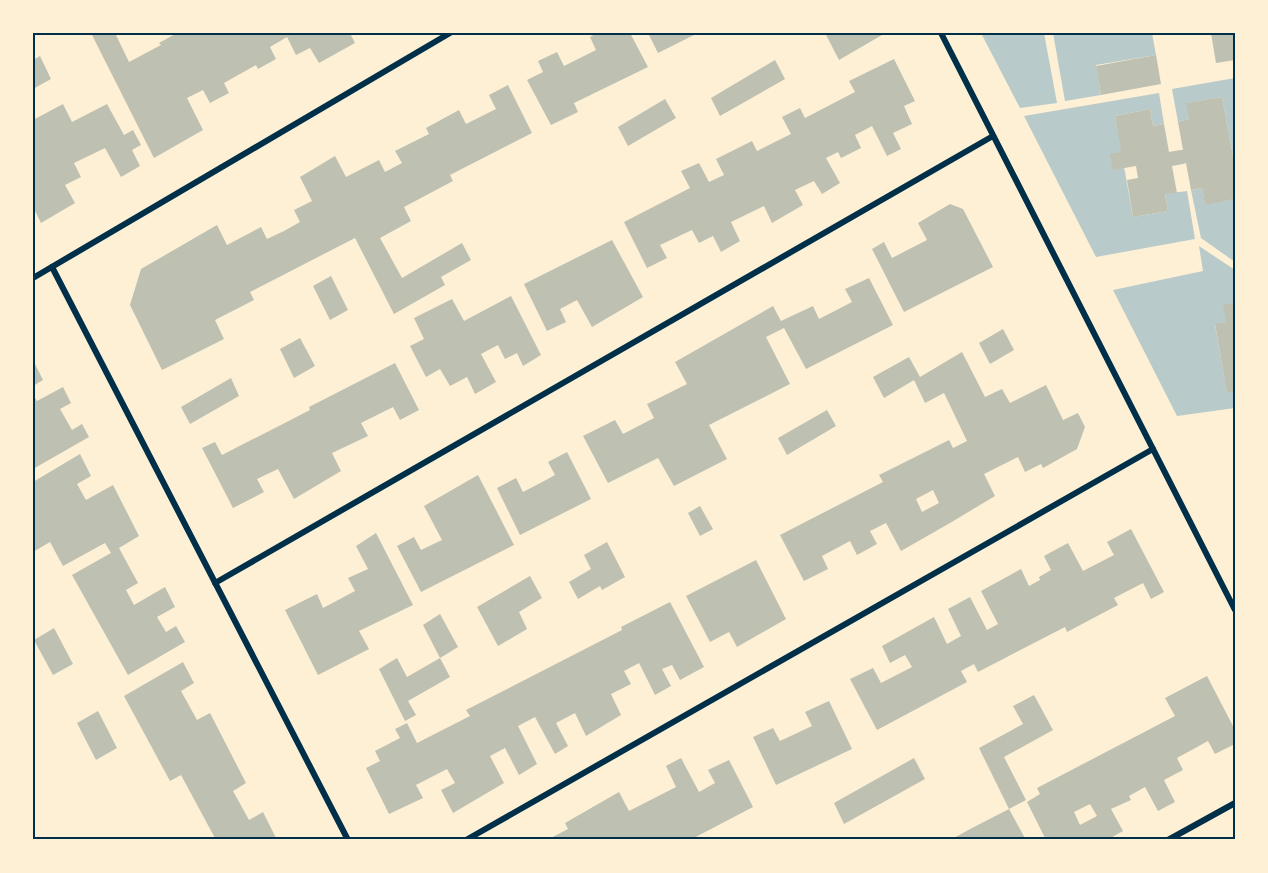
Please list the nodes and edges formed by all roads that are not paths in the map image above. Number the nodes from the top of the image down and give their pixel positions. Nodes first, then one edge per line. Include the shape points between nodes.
1 (450, 33) edge
2 (940, 33) edge
3 (993, 136) junction
4 (52, 267) junction
5 (33, 278) edge
6 (1153, 448) junction
7 (215, 583) junction
8 (1235, 610) edge
9 (1235, 802) edge
10 (348, 840) edge
11 (466, 840) edge
12 (1168, 840) edge

1 - 4 street
2 - 3 street
3 - 6 street
3 - 7 street
4 - 5 street
4 - 7 street
6 - 8 street
6 - 11 street
7 - 10 street
9 - 12 street

